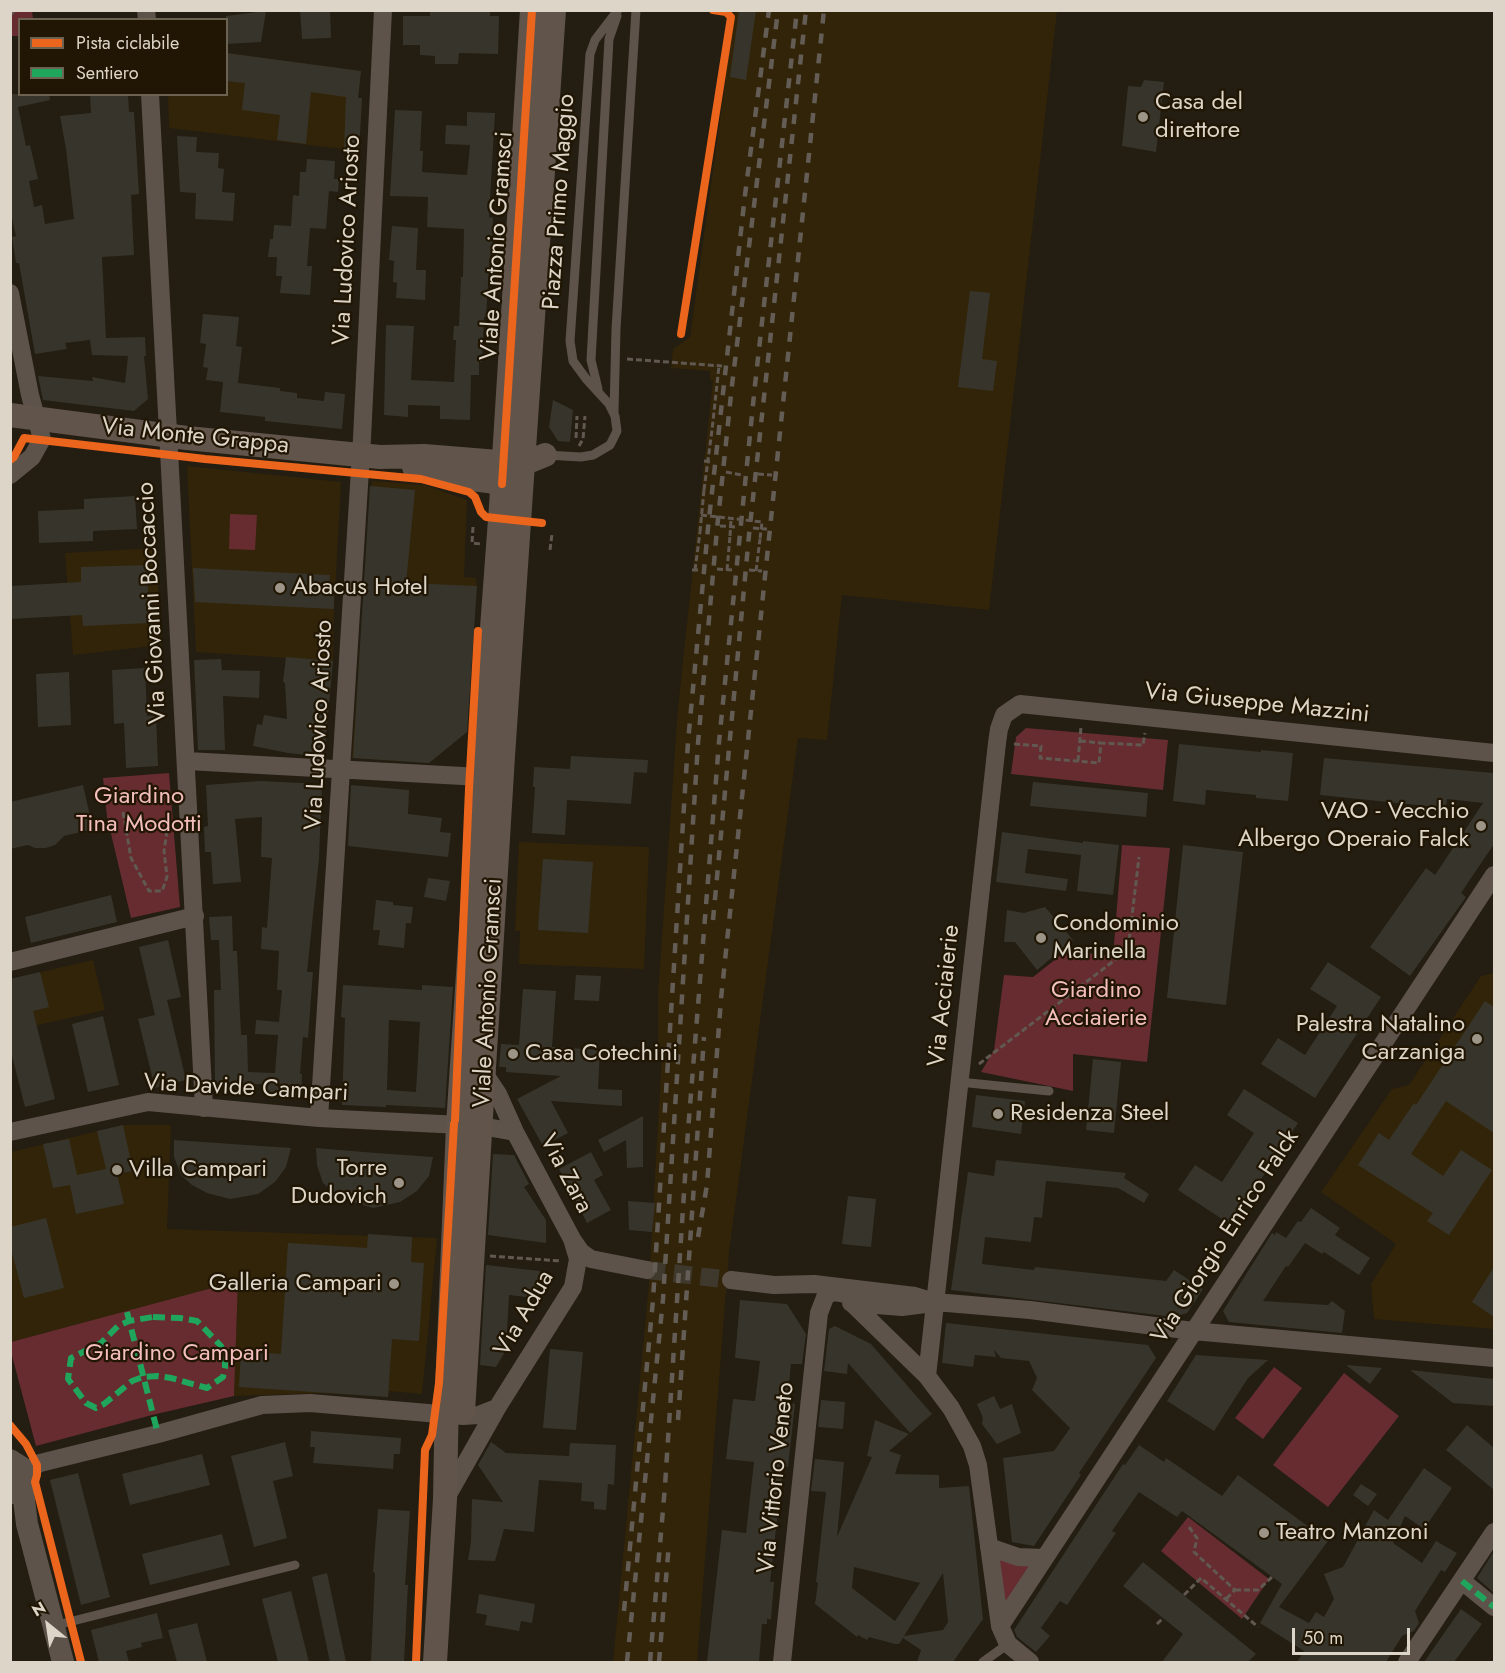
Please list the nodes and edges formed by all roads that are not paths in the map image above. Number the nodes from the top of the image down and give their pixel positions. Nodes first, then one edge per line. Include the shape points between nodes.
1 (383, 10) edge
2 (532, 10) edge
3 (554, 10) edge
4 (618, 10) edge
5 (636, 10) edge
6 (150, 96) edge
7 (10, 293) edge
8 (600, 395) junction
9 (614, 413) junction
10 (10, 415) edge
11 (37, 419) junction
12 (167, 436) junction
13 (370, 456) junction
14 (519, 470) junction
15 (10, 475) edge
16 (1020, 704) joint
17 (1492, 754) edge
18 (187, 762) junction
19 (342, 770) junction
20 (481, 777) junction
21 (1494, 875) edge
22 (195, 916) junction
23 (10, 962) edge
24 (484, 1073) junction
25 (959, 1082) junction
26 (1049, 1091) dead end
27 (204, 1108) junction
28 (319, 1118) junction
29 (470, 1126) junction
30 (10, 1132) edge
31 (515, 1132) junction
32 (572, 1239) junction
33 (731, 1280) tunnel mouth
34 (573, 1287) junction
35 (818, 1292) junction
36 (935, 1302) junction
37 (853, 1304) junction
38 (1193, 1331) junction
39 (1494, 1358) edge
40 (927, 1376) junction
41 (497, 1408) junction
42 (455, 1416) junction
43 (15, 1475) edge
44 (445, 1499) junction
45 (1494, 1532) edge
46 (989, 1547) junction
47 (1044, 1558) junction
48 (295, 1565) dead end
49 (1462, 1581) junction
50 (1494, 1607) edge
51 (53, 1626) junction
52 (1000, 1626) junction
53 (1008, 1644) junction
54 (63, 1662) edge
55 (435, 1662) edge
56 (782, 1662) edge
57 (984, 1662) edge
58 (1030, 1662) edge
59 (1407, 1662) edge

1 - 13 street, Via Ludovico Ariosto
2 - 14 main road, Viale Antonio Gramsci
3 - 14 main road, Viale Antonio Gramsci via 526,436 532,453
4 - 8 lane, Piazza Primo Maggio via 609,39 591,360
4 - 8 lane, Piazza Primo Maggio via 595,40 590,54 570,341 571,356
5 - 9 lane
6 - 12 street, Via Giovanni Boccaccio
7 - 11 street
8 - 9 lane, Piazza Primo Maggio
9 - 14 lane via 617,435 603,451
10 - 11 main road, Via Monte Grappa
11 - 12 main road, Via Monte Grappa
11 - 15 street via 42,439 32,457
12 - 13 main road, Via Monte Grappa
12 - 18 street, Via Giovanni Boccaccio
13 - 14 main road, Via Monte Grappa via 439,474
13 - 19 street, Via Ludovico Ariosto
14 - 20 main road, Viale Antonio Gramsci
14 - 24 main road, Viale Antonio Gramsci
16 - 17 street, Via Giuseppe Mazzini
16 - 25 street, Via Acciaierie via 1004,715 999,729
18 - 19 street
18 - 22 street, Via Giovanni Boccaccio
19 - 20 street
19 - 28 street, Via Ludovico Ariosto
20 - 29 main road, Viale Antonio Gramsci
21 - 38 street, Via Giorgio Enrico Falck
22 - 23 street
22 - 27 street, Via Giovanni Boccaccio
24 - 29 main road, Viale Antonio Gramsci
24 - 31 street, Via Zara
25 - 26 lane
25 - 36 street, Via Acciaierie
27 - 28 street, Via Davide Campari
27 - 30 street, Via Davide Campari via 148,1102
28 - 29 street, Via Davide Campari
29 - 31 street, Via Zara
29 - 42 main road, Viale Antonio Gramsci
29 - 42 main road, Viale Antonio Gramsci via 473,1255
31 - 32 street, Via Zara
32 - 34 street, Via Adua via 578,1259
32 - 34 street via 591,1259 639,1269 591,1273
33 - 35 street
34 - 41 street, Via Adua
35 - 36 street via 863,1297 874,1291
35 - 37 street
35 - 56 street, Via Vittorio Veneto
36 - 37 street via 915,1307
36 - 38 street
36 - 40 street, Via Acciaierie
37 - 40 street
38 - 39 street
38 - 47 street, Via Giorgio Enrico Falck
40 - 46 street via 972,1446
41 - 42 street via 479,1415
41 - 44 street, Via Adua
42 - 43 street via 310,1403 262,1405 40,1463
42 - 44 main road, Viale Antonio Gramsci via 461,1435
43 - 51 street
44 - 55 main road, Viale Antonio Gramsci
45 - 49 street
46 - 47 street via 1018,1557
46 - 52 street
47 - 52 street, Via Giorgio Enrico Falck
48 - 51 lane
49 - 50 street
49 - 59 street
51 - 54 street
52 - 53 street
53 - 57 lane
53 - 58 street

